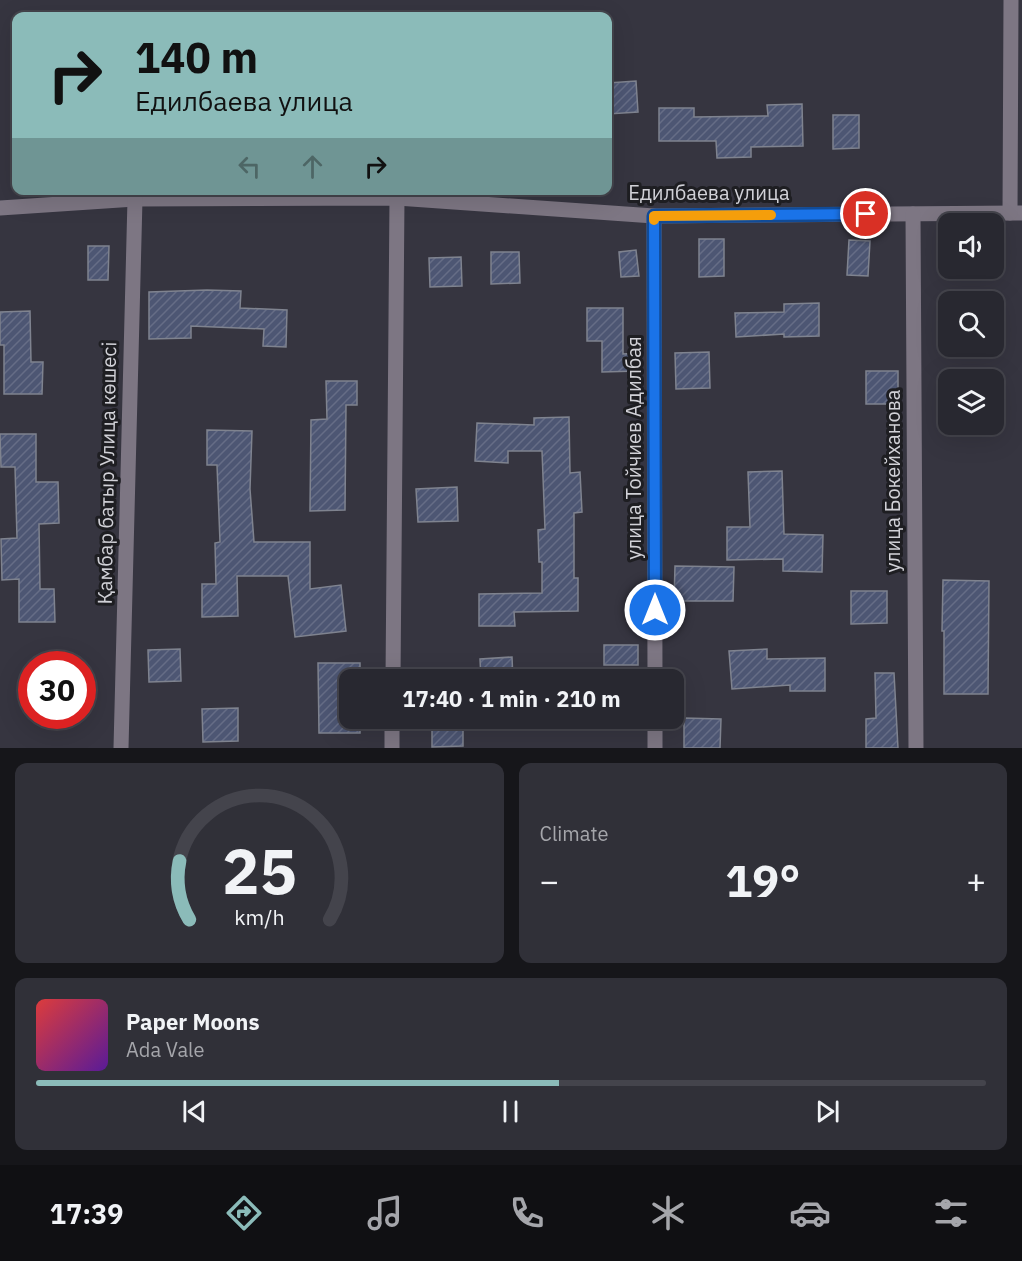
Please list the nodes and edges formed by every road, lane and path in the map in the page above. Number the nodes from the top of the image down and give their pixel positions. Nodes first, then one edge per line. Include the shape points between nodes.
1 (1011, 0) edge
2 (397, 198) junction
3 (135, 199) junction
4 (0, 208) edge
5 (1016, 213) edge
6 (912, 214) junction
7 (654, 216) junction
8 (393, 669) edge
9 (655, 669) edge
10 (392, 729) edge
11 (655, 729) edge
12 (121, 748) edge
13 (392, 748) edge
14 (655, 748) edge
15 (915, 748) edge

1 - 5 street
2 - 3 street, Едилбаева улица
2 - 7 street, Едилбаева улица
2 - 8 street
3 - 4 street, Едилбаева улица
3 - 12 street, Қамбар батыр Улица көшесі
5 - 6 street, Едилбаева улица
6 - 7 street, Едилбаева улица
6 - 15 street, улица Бокейханова
7 - 9 street, улица Тойчиев Адилбая
10 - 13 street
11 - 14 street

